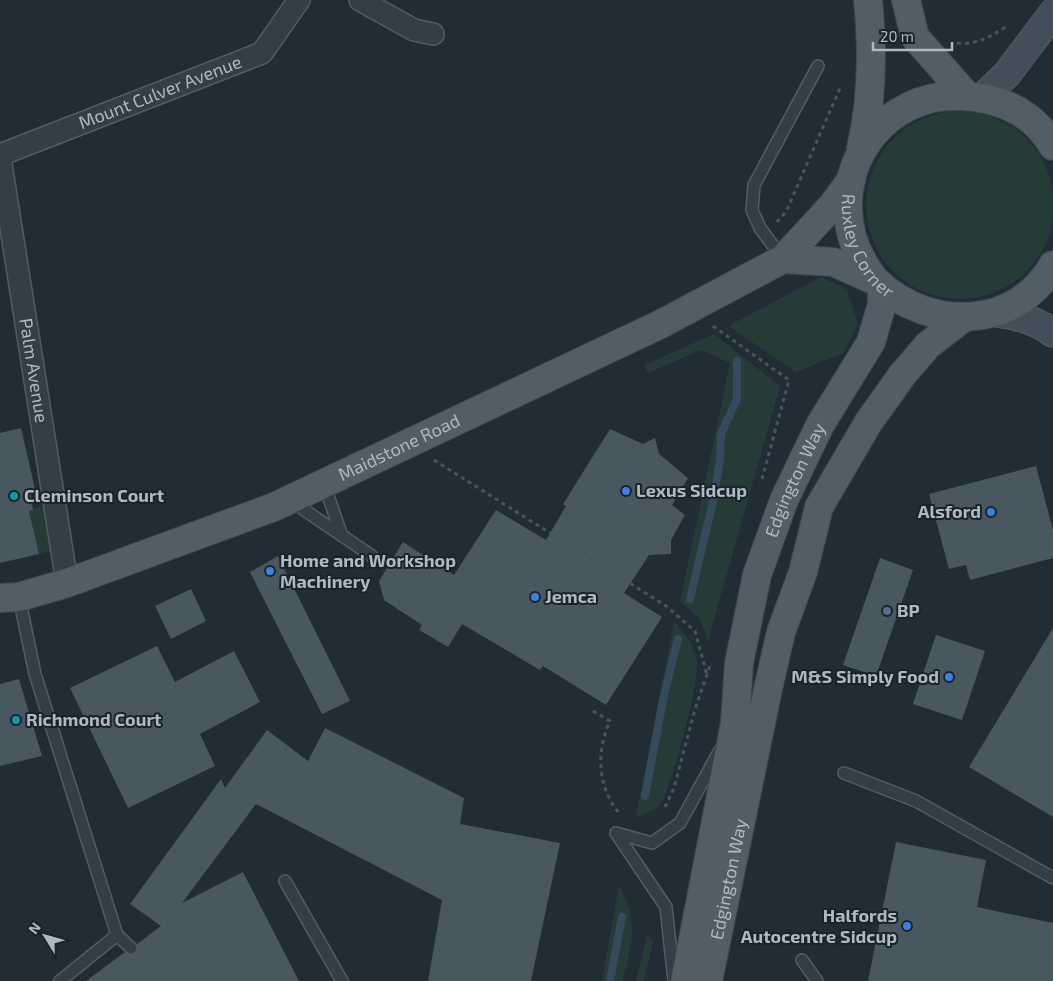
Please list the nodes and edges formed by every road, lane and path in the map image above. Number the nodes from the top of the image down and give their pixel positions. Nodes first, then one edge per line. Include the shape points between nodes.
1 (299, 0) edge
2 (360, 0) edge
3 (868, 0) edge
4 (906, 0) edge
5 (1053, 13) edge
6 (433, 34) dead end
7 (818, 66) dead end
8 (974, 97) junction
9 (1053, 146) edge
10 (0, 156) edge
11 (855, 168) junction
12 (783, 259) junction
13 (1053, 265) edge
14 (879, 284) junction
15 (688, 308) junction
16 (998, 313) junction
17 (962, 318) junction
18 (1053, 333) edge
19 (408, 444) junction
20 (324, 484) junction
21 (760, 485) dead end
22 (289, 500) junction
23 (342, 536) junction
24 (372, 556) dead end
25 (68, 583) junction
26 (10, 598) edge
27 (713, 657) dead end
28 (707, 676) junction
29 (750, 682) junction
30 (593, 711) dead end
31 (735, 724) junction
32 (844, 773) dead end
33 (662, 812) dead end
34 (622, 816) dead end
35 (718, 816) junction
36 (1053, 878) edge
37 (285, 881) dead end
38 (117, 935) junction
39 (131, 948) dead end
40 (802, 960) dead end
41 (60, 981) edge
42 (342, 981) edge
43 (674, 981) edge
44 (685, 981) edge
45 (708, 981) edge
46 (817, 981) edge

1 - 10 street, Mount Culver Avenue via 262,53
2 - 6 street via 414,30
3 - 11 main road via 871,84 867,122
4 - 8 main road via 915,37
5 - 8 main road via 1007,74
7 - 12 lane via 754,185 752,210 760,228
8 - 9 main road, Ruxley Corner via 995,100 1022,112
8 - 11 main road, Ruxley Corner via 935,98 904,108 879,128
10 - 25 street, Palm Avenue
11 - 12 main road, Maidstone Road via 832,206
11 - 14 main road, Ruxley Corner via 848,198 848,223 858,253
12 - 14 main road via 833,262 852,268
12 - 15 main road, Maidstone Road
13 - 16 main road, Ruxley Corner via 1035,288
14 - 17 main road, Ruxley Corner via 911,304 934,313
14 - 29 main road, Edgington Way via 882,304 871,342 820,425 784,500 758,575
15 - 19 main road, Maidstone Road via 661,324
15 - 21 path via 789,380
16 - 17 main road, Ruxley Corner
16 - 18 main road via 1021,316
17 - 29 main road, Edgington Way via 928,345 903,374 868,423 819,507 802,572 781,632
19 - 20 main road, Maidstone Road
19 - 28 path via 666,606 695,631
20 - 22 main road, Maidstone Road
20 - 23 lane
22 - 23 lane
22 - 25 main road, Maidstone Road
23 - 24 lane
25 - 26 main road, Maidstone Road
26 - 38 lane
27 - 28 path
28 - 29 path
28 - 33 path via 674,788
29 - 31 main road, Edgington Way
29 - 35 main road, Edgington Way via 733,799
29 - 45 main road, Edgington Way
30 - 34 path via 610,721 602,743 601,772 603,786
31 - 35 main road, Edgington Way
31 - 43 lane via 680,823 652,843 616,833 666,907
32 - 36 lane via 916,801
35 - 44 main road, Edgington Way
37 - 42 lane
38 - 39 lane
38 - 41 lane
40 - 46 lane

